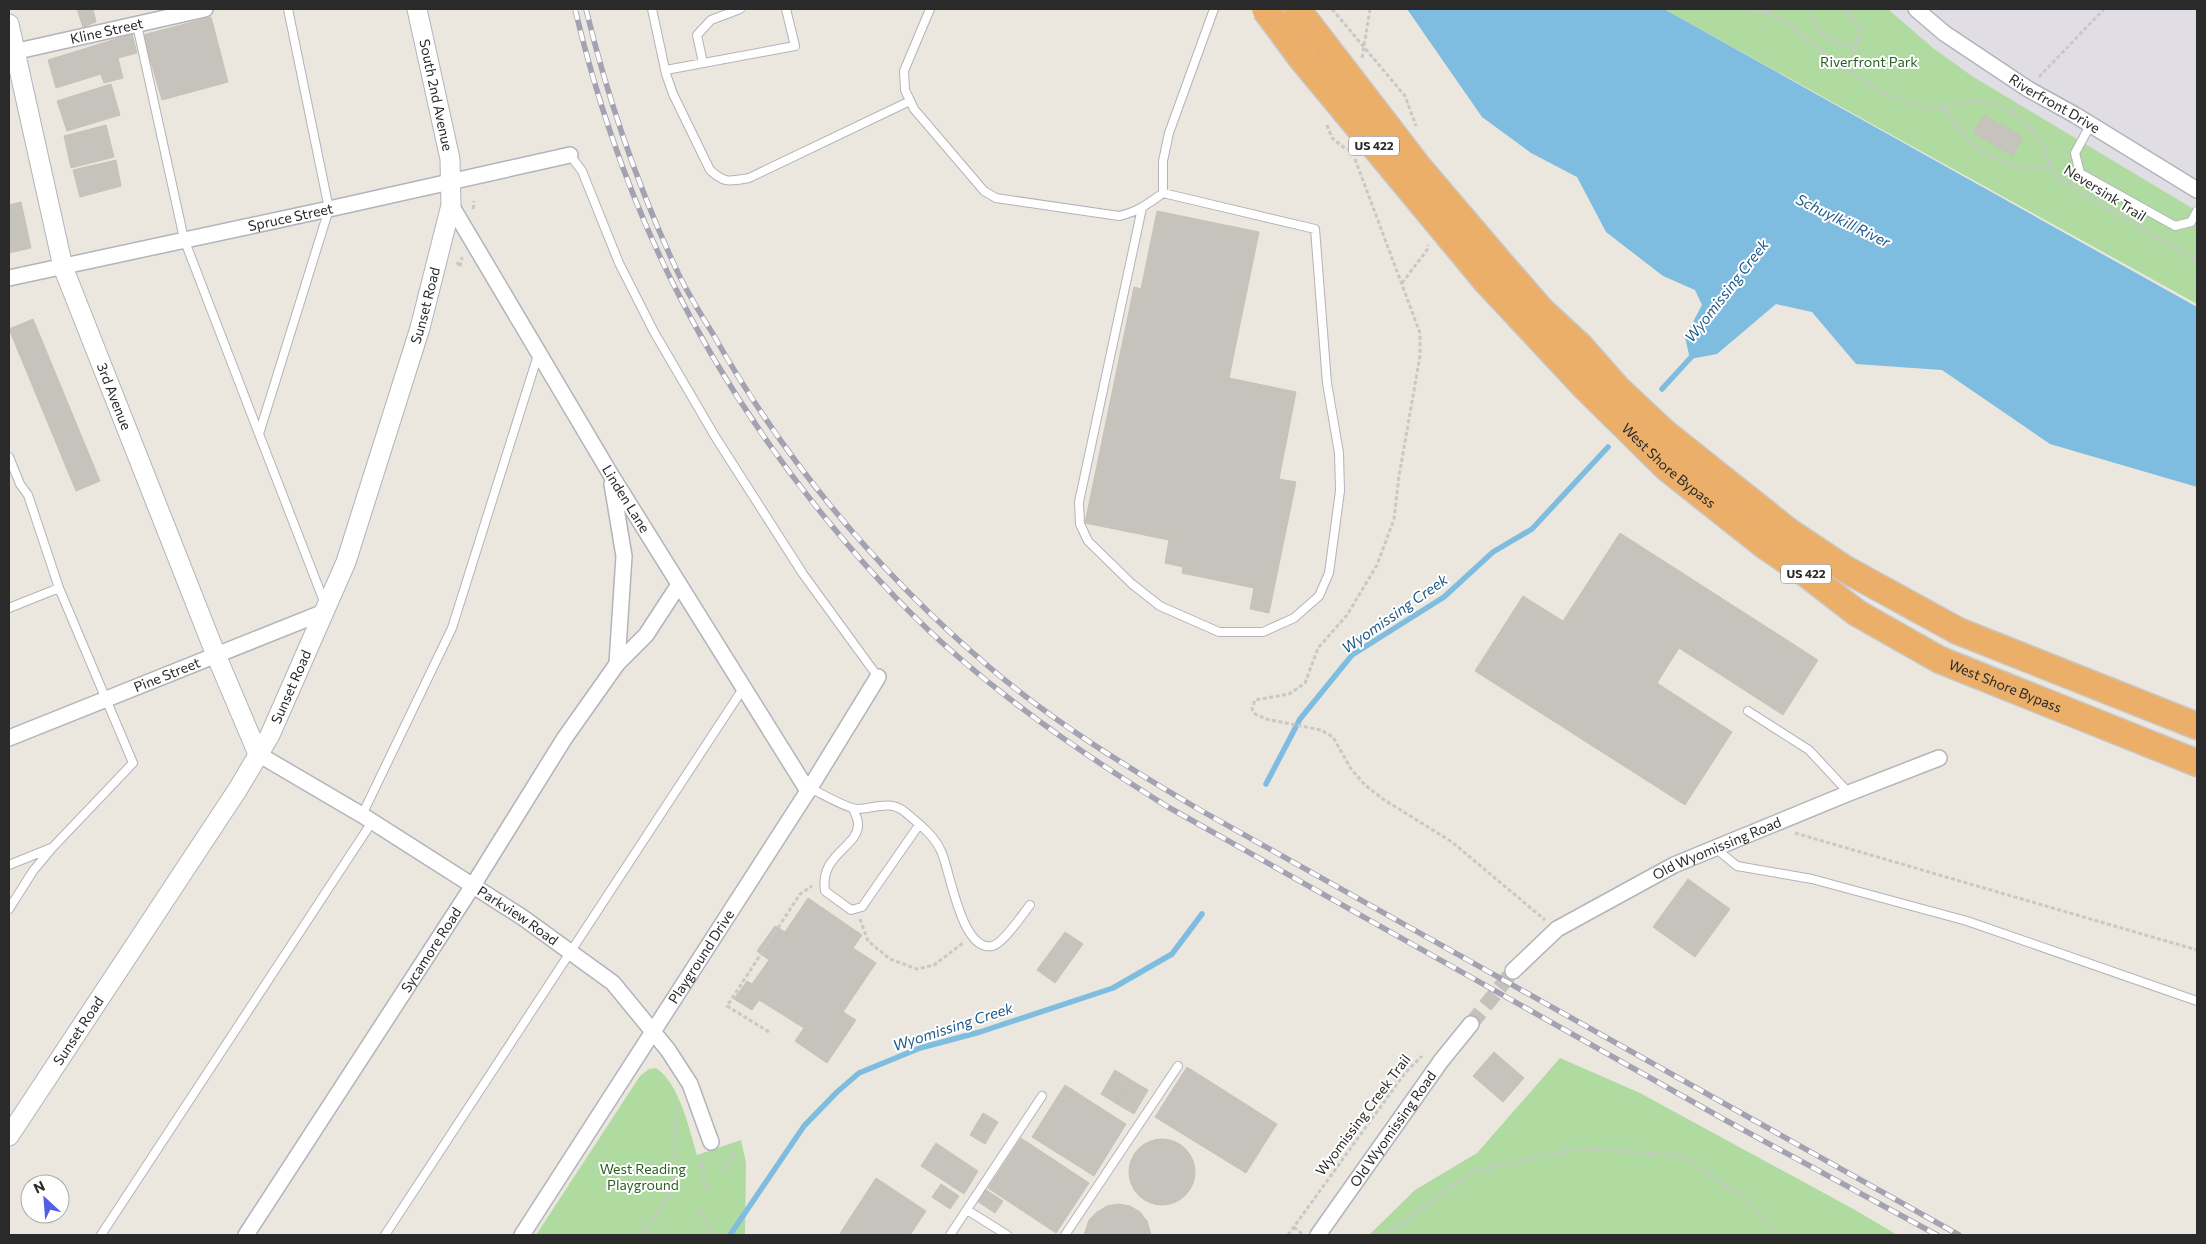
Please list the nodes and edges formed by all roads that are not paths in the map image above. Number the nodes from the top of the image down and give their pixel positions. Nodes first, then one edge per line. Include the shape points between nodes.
1 (205, 9) edge
2 (288, 9) edge
3 (417, 9) edge
4 (652, 9) edge
5 (740, 9) edge
6 (786, 9) edge
7 (930, 9) edge
8 (1214, 9) edge
9 (1265, 9) edge
10 (1297, 9) edge
11 (1916, 9) edge
12 (9, 24) edge
13 (137, 25) junction
14 (12, 52) edge
15 (703, 63) junction
16 (666, 70) junction
17 (910, 102) junction
18 (2091, 124) junction
19 (570, 155) joint
20 (451, 182) junction
21 (2197, 190) edge
22 (1163, 193) junction
23 (451, 205) junction
24 (1142, 208) junction
25 (330, 209) junction
26 (2197, 211) edge
27 (184, 239) junction
28 (63, 267) junction
29 (1493, 272) junction
30 (9, 278) edge
31 (539, 353) junction
32 (259, 434) junction
33 (9, 457) edge
34 (611, 475) junction
35 (678, 586) junction
36 (59, 588) junction
37 (9, 608) edge
38 (325, 609) junction
39 (216, 655) junction
40 (617, 664) junction
41 (878, 677) joint
42 (744, 687) junction
43 (104, 700) junction
44 (1748, 711) dead end
45 (2197, 726) edge
46 (9, 738) edge
47 (258, 754) junction
48 (1939, 758) dead end
49 (2197, 763) edge
50 (809, 790) junction
51 (1849, 793) junction
52 (853, 808) junction
53 (367, 819) junction
54 (919, 825) junction
55 (53, 848) junction
56 (1715, 848) junction
57 (9, 865) edge
58 (472, 887) junction
59 (1030, 905) dead end
60 (9, 909) edge
61 (570, 952) junction
62 (1513, 971) tunnel mouth
63 (2197, 1001) edge
64 (1471, 1024) tunnel mouth
65 (654, 1032) junction
66 (1178, 1066) dead end
67 (1042, 1096) dead end
68 (9, 1136) edge
69 (711, 1142) dead end
70 (967, 1210) junction
71 (101, 1235) edge
72 (246, 1235) edge
73 (385, 1235) edge
74 (522, 1235) edge
75 (950, 1235) edge
76 (1007, 1235) edge
77 (1065, 1235) edge
78 (1318, 1235) edge

1 - 13 street, Kline Street
2 - 25 lane
3 - 20 street, South 2nd Avenue via 450,159
4 - 16 lane
5 - 15 lane via 711,20 697,35
6 - 15 lane via 795,46
7 - 17 lane via 904,71 905,90
8 - 22 lane via 1169,134 1163,161
9 - 29 highway, West Shore Bypass / US 422, bridge via 1302,59
10 - 29 highway, West Shore Bypass / US 422, bridge via 1420,169
11 - 18 street, Riverfront Drive via 1944,33 2028,89
12 - 14 street, 3rd Avenue
13 - 14 street, Kline Street
13 - 27 lane
14 - 28 street, 3rd Avenue
15 - 16 lane
16 - 17 lane via 673,94 710,170 728,182 749,178
17 - 24 lane via 984,191 996,198 1119,216
18 - 21 street, Riverfront Drive
18 - 26 lane via 2075,153 2080,173 2175,226 2191,222
19 - 20 street, Spruce Street
19 - 41 lane via 582,171 619,263 654,332 716,438 802,574
20 - 23 street, Sunset Road
20 - 25 street, Spruce Street
22 - 24 lane
22 - 24 lane via 1316,229 1327,383 1339,453 1340,490 1329,574 1319,596 1294,618 1263,632 1219,632 1160,606 1088,541 1080,524 1079,502
23 - 31 street, Linden Lane
23 - 38 street, Sunset Road via 420,328 346,562
25 - 27 street, Spruce Street
25 - 32 lane
27 - 28 street, Spruce Street
27 - 32 lane
28 - 30 street, Spruce Street
28 - 39 street, 3rd Avenue
29 - 45 highway, West Shore Bypass / US 422 via 1581,347 1618,388 1665,432 1788,531 1845,569 1958,631
29 - 49 highway, West Shore Bypass / US 422 via 1586,388 1667,468 1857,613 1940,660
31 - 34 street, Linden Lane
31 - 53 lane via 452,628
32 - 38 lane
33 - 36 lane via 28,495
34 - 35 street, Linden Lane
34 - 40 street via 624,556
35 - 40 street, Sycamore Road via 646,636
35 - 42 street, Linden Lane
36 - 37 lane
36 - 43 lane
38 - 39 street, Pine Street
38 - 47 street, Sunset Road via 270,735
39 - 43 street, Pine Street
39 - 47 street, 3rd Avenue
40 - 58 street, Sycamore Road via 564,739
41 - 50 street, Playground Drive
42 - 50 street, Linden Lane
42 - 61 lane
43 - 46 street, Pine Street
43 - 55 lane via 132,763
44 - 51 lane via 1809,750
47 - 53 street, Parkview Road
47 - 68 street, Sunset Road
48 - 51 street, Old Wyomissing Road
50 - 52 lane
50 - 65 street, Playground Drive
51 - 56 street, Old Wyomissing Road
52 - 54 lane via 889,804 903,810
52 - 54 lane via 858,824 853,838 832,860 823,878 825,891 850,910 862,906
53 - 58 street, Parkview Road
53 - 71 lane
54 - 59 lane via 942,852 962,919 973,936 987,946 994,946
55 - 57 lane
55 - 60 lane via 33,871
56 - 62 street, Old Wyomissing Road via 1674,865 1557,929
56 - 63 lane via 1737,866 1812,879 1967,921
58 - 61 street, Parkview Road
58 - 72 street, Sycamore Road
61 - 65 street, Parkview Road via 613,983
61 - 73 lane
64 - 78 street, Old Wyomissing Road via 1441,1061
65 - 69 street, Parkview Road via 690,1084
65 - 74 street, Playground Drive
66 - 77 lane
67 - 70 lane
70 - 75 lane
70 - 76 lane

